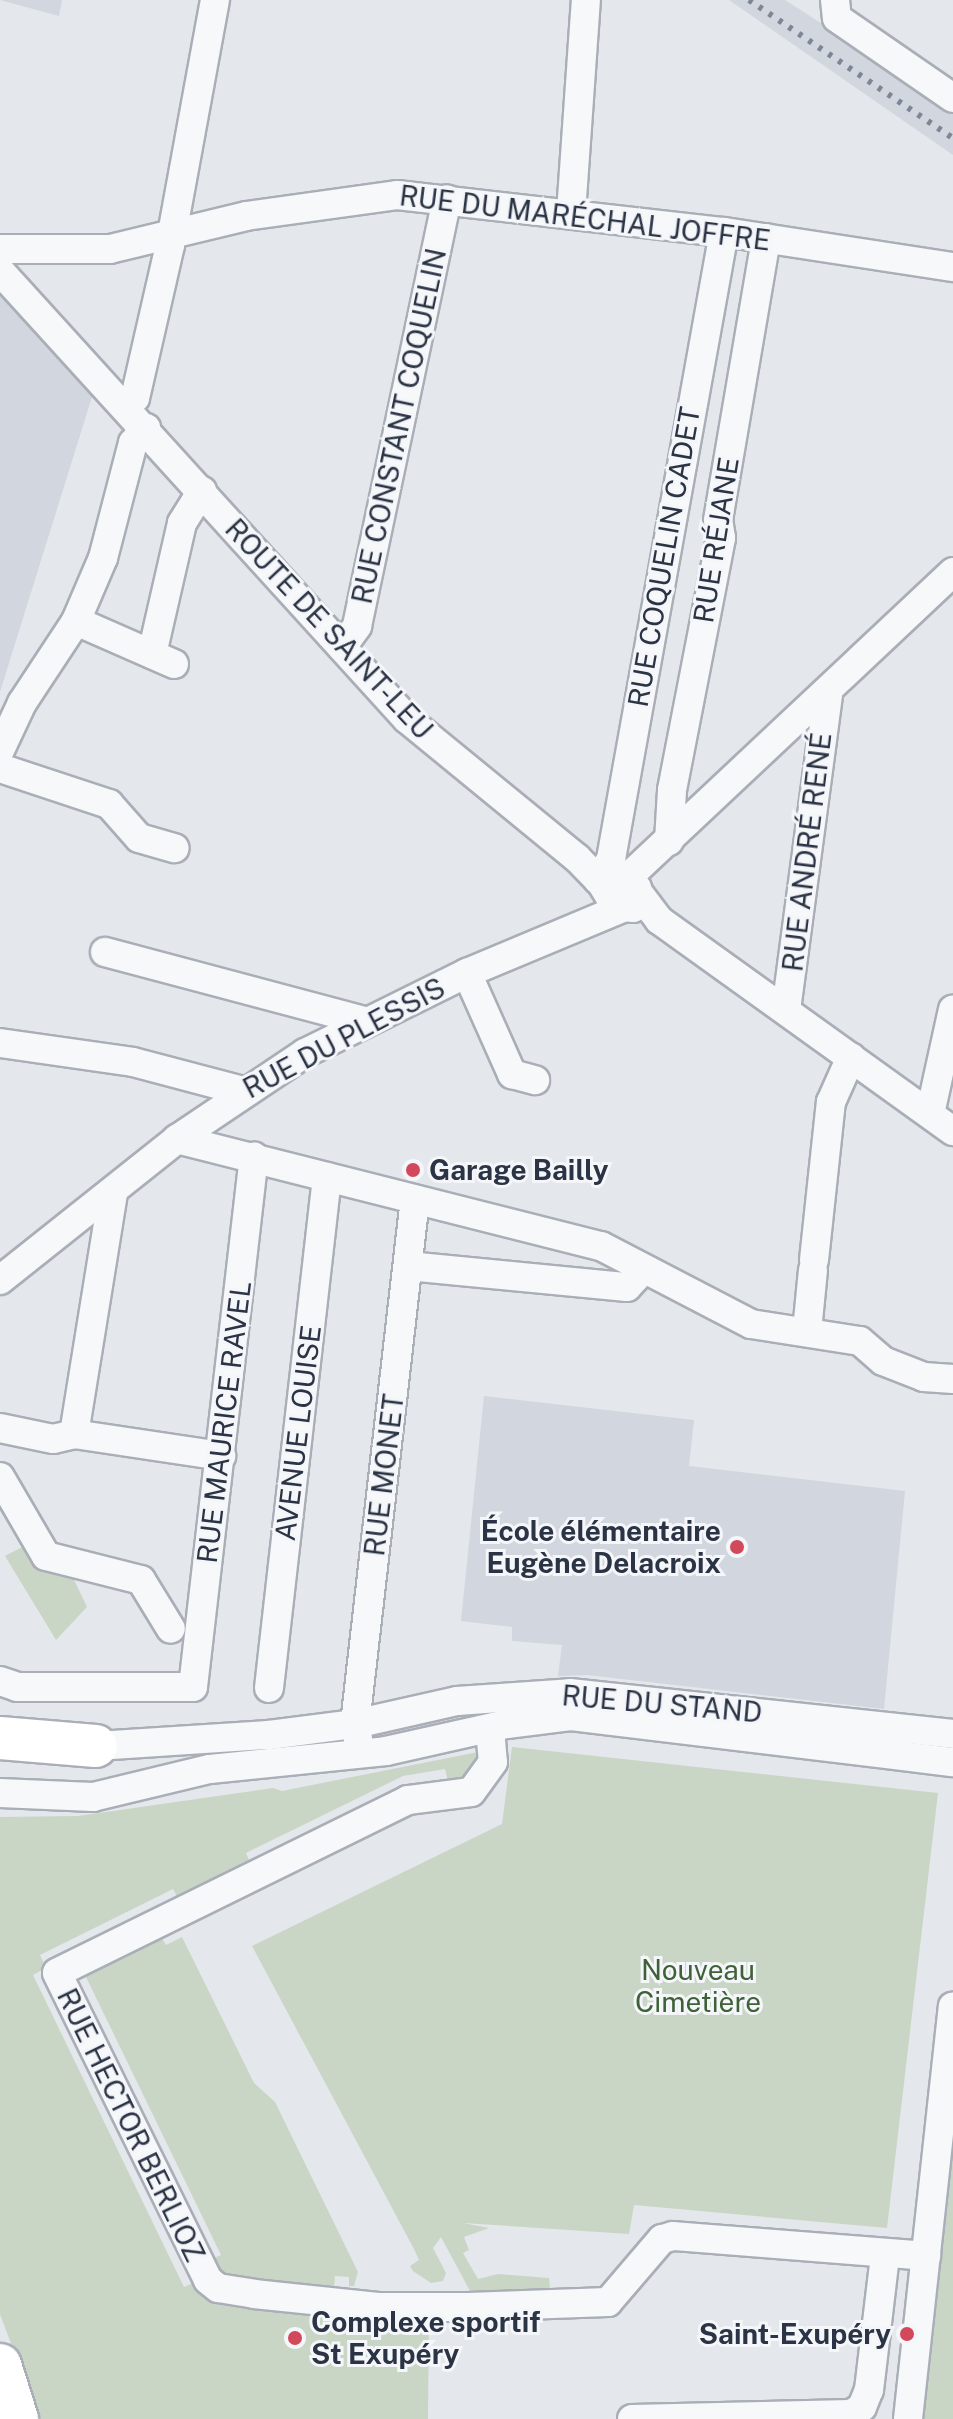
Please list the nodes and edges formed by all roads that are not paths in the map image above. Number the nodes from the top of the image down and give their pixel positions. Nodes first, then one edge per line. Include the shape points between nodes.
1 (215, 0) edge
2 (586, 0) edge
3 (836, 9) edge
4 (953, 98) edge
5 (447, 199) junction
6 (571, 213) junction
7 (724, 232) junction
8 (172, 237) junction
9 (766, 238) junction
10 (0, 249) edge
11 (953, 267) edge
12 (0, 271) edge
13 (135, 416) junction
14 (202, 491) junction
15 (953, 572) edge
16 (76, 621) junction
17 (342, 647) junction
18 (828, 695) junction
19 (11, 698) edge
20 (0, 750) edge
21 (0, 768) edge
22 (669, 841) junction
23 (175, 848) dead end
24 (619, 892) junction
25 (105, 952) dead end
26 (467, 973) junction
27 (953, 1009) edge
28 (786, 1010) junction
29 (364, 1021) junction
30 (0, 1043) edge
31 (851, 1057) junction
32 (535, 1080) dead end
33 (243, 1091) junction
34 (930, 1114) junction
35 (953, 1131) edge
36 (177, 1139) junction
37 (254, 1156) junction
38 (327, 1177) junction
39 (113, 1192) junction
40 (415, 1199) junction
41 (408, 1266) junction
42 (642, 1271) junction
43 (0, 1280) edge
44 (807, 1331) junction
45 (953, 1379) edge
46 (0, 1428) edge
47 (74, 1434) junction
48 (221, 1456) junction
49 (0, 1477) edge
50 (171, 1629) dead end
51 (0, 1681) edge
52 (269, 1688) dead end
53 (490, 1729) junction
54 (953, 1734) edge
55 (358, 1737) junction
56 (0, 1738) edge
57 (327, 1741) junction
58 (96, 1746) junction
59 (0, 1753) edge
60 (953, 1762) edge
61 (0, 1793) edge
62 (953, 2006) edge
63 (885, 2255) junction
64 (926, 2256) junction
65 (0, 2365) edge
66 (17, 2419) edge
67 (632, 2419) edge
68 (908, 2419) edge

1 - 8 street
2 - 6 street
3 - 4 street
5 - 6 street, RUE DU MARÉCHAL JOFFRE
5 - 8 street, RUE DU MARÉCHAL JOFFRE via 397,195 335,200
5 - 17 street, RUE CONSTANT COQUELIN via 357,626
6 - 7 street, RUE DU MARÉCHAL JOFFRE
7 - 9 street, RUE DU MARÉCHAL JOFFRE
7 - 24 street, RUE COQUELIN CADET via 611,859
8 - 10 street, RUE DU MARÉCHAL JOFFRE via 110,249
8 - 13 street
9 - 11 street, RUE DU MARÉCHAL JOFFRE
9 - 22 street, RUE RÉJANE via 718,520 721,538 672,790
12 - 13 street, ROUTE DE SAINT-LEU
13 - 14 street, ROUTE DE SAINT-LEU
13 - 16 street via 103,558
14 - 16 street via 182,523 163,659
14 - 17 street, ROUTE DE SAINT-LEU
15 - 18 street, RUE DU PLESSIS
16 - 19 street
17 - 24 street, ROUTE DE SAINT-LEU via 417,730
18 - 22 street, RUE DU PLESSIS
18 - 28 street, RUE ANDRÉ RENÉ
19 - 20 street
21 - 23 street via 109,804 139,838
22 - 24 street, RUE DU PLESSIS
24 - 26 street, RUE DU PLESSIS
24 - 28 street, ROUTE DE SAINT-LEU
25 - 29 street
26 - 29 street, RUE DU PLESSIS
26 - 32 street via 512,1074
27 - 34 street
28 - 31 street, ROUTE DE SAINT-LEU
29 - 33 street, RUE DU PLESSIS
30 - 33 street via 133,1062
31 - 34 street, ROUTE DE SAINT-LEU
31 - 44 street via 831,1102
33 - 36 street, RUE DU PLESSIS
34 - 35 street, ROUTE DE SAINT-LEU
36 - 37 street
36 - 39 street, RUE DU PLESSIS
37 - 38 street
37 - 48 street, RUE MAURICE RAVEL
38 - 40 street
38 - 52 street, AVENUE LOUISE
39 - 43 street, RUE DU PLESSIS
39 - 47 street
40 - 41 street, RUE MONET
40 - 42 street via 601,1246
41 - 42 street via 627,1287
41 - 55 street, RUE MONET
42 - 44 street via 751,1324
44 - 45 street via 860,1341 883,1361 924,1377
46 - 47 street via 53,1439
47 - 48 street
48 - 51 street, RUE MAURICE RAVEL via 193,1687 17,1687
49 - 50 street via 46,1556 141,1580
53 - 55 street, RUE DU STAND via 386,1751
53 - 60 street, RUE DU STAND via 549,1718 594,1718
53 - 63 street, RUE HECTOR BERLIOZ via 493,1762 471,1792 408,1800 57,1973 200,2269 218,2288 380,2307 608,2302 662,2239 673,2236
54 - 55 street, RUE DU STAND via 570,1693 457,1701
55 - 57 street, RUE DU STAND
56 - 58 highway
57 - 58 street
57 - 61 street via 93,1797
58 - 59 street
62 - 64 street
63 - 64 street
63 - 67 street via 869,2390 862,2407 851,2414
64 - 68 street
65 - 66 highway

